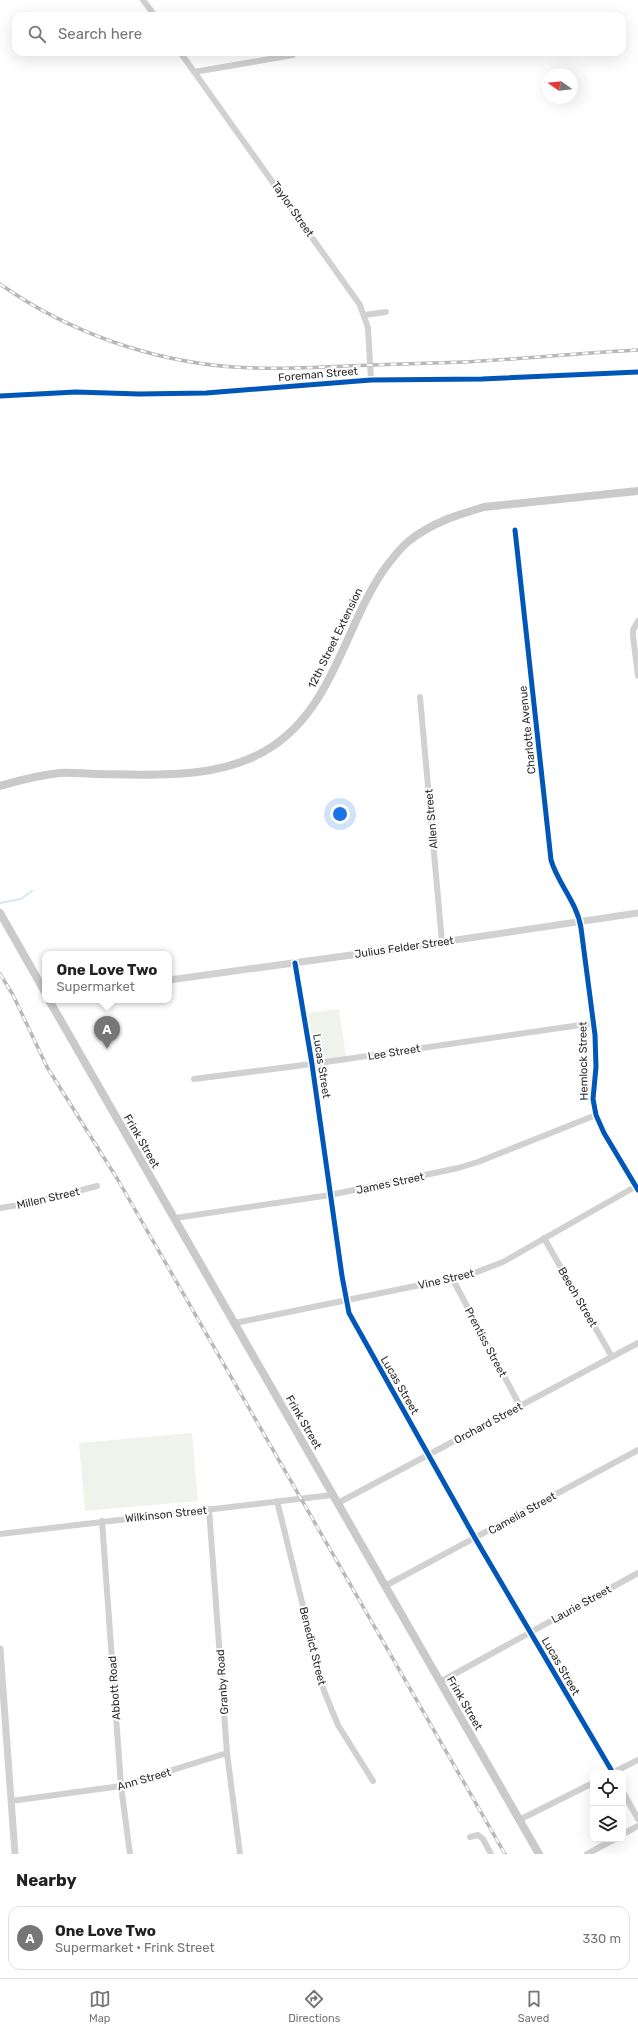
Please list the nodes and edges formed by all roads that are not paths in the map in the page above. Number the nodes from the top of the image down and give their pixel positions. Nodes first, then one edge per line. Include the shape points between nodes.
1 (143, 0) edge
2 (152, 12) edge
3 (183, 56) edge
4 (287, 56) edge
5 (194, 72) junction
6 (386, 312) dead end
7 (364, 315) junction
8 (638, 372) edge
9 (371, 380) junction
10 (0, 396) edge
11 (638, 491) edge
12 (515, 530) dead end
13 (637, 622) edge
14 (638, 676) edge
15 (420, 697) dead end
16 (0, 786) edge
17 (638, 912) edge
18 (0, 913) edge
19 (580, 921) junction
20 (442, 942) junction
21 (295, 962) junction
22 (172, 980) edge
23 (42, 987) edge
24 (51, 1003) edge
25 (594, 1023) junction
26 (312, 1064) junction
27 (194, 1079) dead end
28 (596, 1115) junction
29 (97, 1186) dead end
30 (637, 1187) edge
31 (330, 1195) junction
32 (0, 1208) edge
33 (175, 1218) junction
34 (544, 1238) junction
35 (452, 1278) junction
36 (346, 1300) junction
37 (235, 1323) junction
38 (638, 1343) edge
39 (612, 1357) junction
40 (520, 1406) junction
41 (638, 1450) edge
42 (428, 1455) junction
43 (332, 1495) junction
44 (277, 1501) junction
45 (338, 1503) junction
46 (209, 1509) junction
47 (102, 1521) junction
48 (0, 1534) edge
49 (475, 1538) junction
50 (638, 1573) edge
51 (385, 1586) junction
52 (530, 1632) junction
53 (0, 1649) edge
54 (440, 1682) junction
55 (3, 1715) edge
56 (227, 1754) junction
57 (638, 1760) edge
58 (610, 1770) edge
59 (618, 1770) edge
60 (373, 1781) dead end
61 (590, 1785) edge
62 (121, 1786) junction
63 (626, 1797) edge
64 (11, 1801) junction
65 (638, 1819) edge
66 (520, 1820) junction
67 (638, 1826) edge
68 (626, 1832) edge
69 (470, 1837) dead end
70 (609, 1842) edge
71 (15, 1854) edge
72 (130, 1854) edge
73 (240, 1854) edge
74 (491, 1854) edge
75 (539, 1854) edge
76 (587, 1854) edge

1 - 2 street
3 - 5 street, Taylor Street
4 - 5 street
5 - 7 street, Taylor Street via 356,299
6 - 7 street
7 - 9 street, Taylor Street via 369,340
8 - 9 street, Foreman Street via 482,379
9 - 10 street, Foreman Street via 206,393 61,393
11 - 16 main road, 12th Street Extension via 484,507 460,514 422,531 392,558 373,586 320,696 304,718 274,746 257,755 199,773 61,773 20,779
12 - 19 street, Charlotte Avenue via 551,860
13 - 14 street via 633,636
15 - 20 street, Allen Street
17 - 19 street, Julius Felder Street
18 - 23 main road
19 - 20 street, Julius Felder Street
19 - 25 street, Hemlock Street
20 - 21 street, Julius Felder Street
21 - 22 street, Julius Felder Street
21 - 26 street, Lucas Street
24 - 33 main road, Frink Street
25 - 26 street, Lee Street
25 - 28 street, Hemlock Street via 596,1067 593,1099
26 - 27 street, Lee Street
26 - 31 street, Lucas Street
28 - 30 street, Hemlock Street
28 - 31 street, James Street via 478,1162
29 - 32 street, Millen Street via 36,1202
30 - 34 street, Vine Street
31 - 33 street, James Street
31 - 36 street, Lucas Street
33 - 37 main road, Frink Street
34 - 35 street, Vine Street via 504,1262 470,1275
34 - 39 street, Beech Street
35 - 36 street, Vine Street
35 - 40 street, Prentiss Street
36 - 37 street, Vine Street
36 - 42 street, Lucas Street via 352,1320
37 - 43 main road, Frink Street
38 - 39 street, Orchard Street
39 - 40 street, Orchard Street
40 - 42 street, Orchard Street
41 - 49 street, Camelia Street
42 - 45 street, Orchard Street
42 - 49 street, Lucas Street
43 - 44 street, Wilkinson Street
43 - 45 main road, Frink Street
44 - 46 street, Wilkinson Street
44 - 60 street, Benedict Street via 324,1691 338,1725
45 - 51 main road, Frink Street
46 - 47 street, Wilkinson Street
46 - 56 street, Granby Road
47 - 48 street, Wilkinson Street
47 - 62 street, Abbott Road
49 - 51 street, Camelia Street
49 - 52 street, Lucas Street
50 - 52 street, Laurie Street
51 - 54 main road, Frink Street
52 - 54 street, Laurie Street
52 - 58 street, Lucas Street
53 - 55 street
54 - 66 main road, Frink Street
55 - 64 street
56 - 62 street, Ann Street
56 - 73 street, Granby Road
57 - 59 street
61 - 66 street
62 - 64 street, Ann Street
62 - 72 street, Abbott Road
63 - 65 street
64 - 71 street
66 - 75 main road, Frink Street
67 - 68 street
69 - 74 street via 478,1835 483,1839
70 - 76 street

